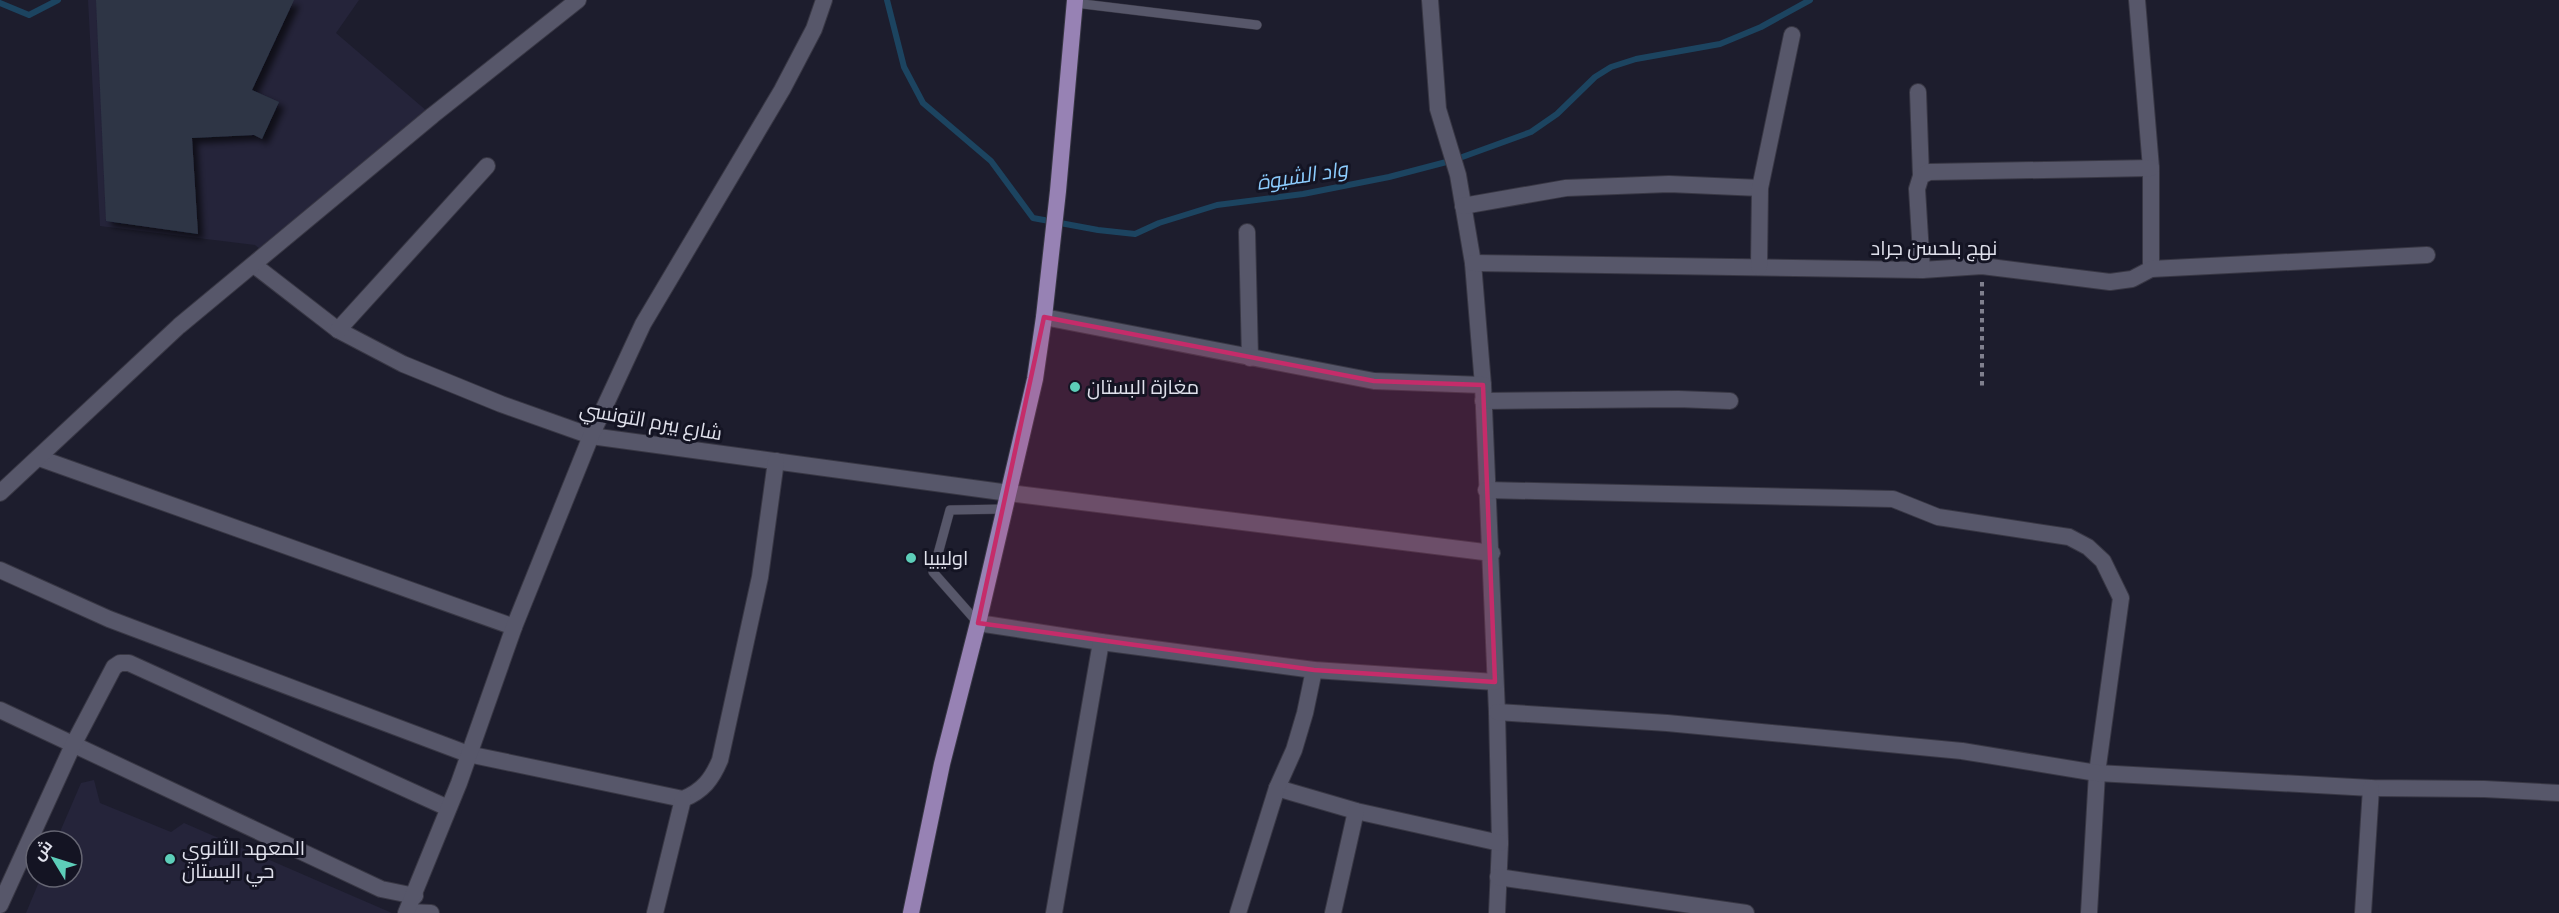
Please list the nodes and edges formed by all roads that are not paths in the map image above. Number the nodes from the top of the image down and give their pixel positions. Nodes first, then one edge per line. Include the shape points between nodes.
1 (578, 0) edge
2 (824, 0) edge
3 (1430, 0) edge
4 (2137, 0) edge
5 (1075, 1) edge
6 (1257, 25) dead end
7 (1792, 35) dead end
8 (1918, 92) dead end
9 (488, 166) dead end
10 (2151, 168) junction
11 (1921, 176) junction
12 (1760, 188) junction
13 (1463, 206) junction
14 (1247, 232) dead end
15 (2427, 255) dead end
16 (1473, 263) junction
17 (254, 265) junction
18 (1759, 267) junction
19 (2151, 268) junction
20 (1922, 270) junction
21 (1044, 317) junction
22 (338, 330) junction
23 (1250, 358) junction
24 (1483, 393) junction
25 (1730, 401) dead end
26 (591, 436) junction
27 (39, 458) junction
28 (776, 461) junction
29 (1486, 490) junction
30 (0, 493) edge
31 (1007, 501) junction
32 (1492, 553) junction
33 (0, 570) edge
34 (978, 623) junction
35 (514, 627) junction
36 (1101, 642) junction
37 (1314, 670) junction
38 (1495, 682) junction
39 (0, 710) edge
40 (1497, 712) junction
41 (73, 745) junction
42 (468, 754) junction
43 (2097, 772) junction
44 (1277, 788) junction
45 (2371, 788) junction
46 (2559, 793) edge
47 (683, 799) junction
48 (448, 808) junction
49 (1356, 811) junction
50 (1500, 843) junction
51 (1498, 877) junction
52 (415, 896) junction
53 (0, 905) edge
54 (406, 913) edge
55 (431, 913) edge
56 (656, 913) edge
57 (910, 913) edge
58 (1054, 913) edge
59 (1238, 913) edge
60 (1333, 913) edge
61 (1497, 913) edge
62 (1746, 913) edge
63 (2089, 913) edge
64 (2363, 913) edge

1 - 17 street
2 - 26 street via 814,29 782,90 643,324
3 - 13 street via 1438,109
4 - 10 street
5 - 6 lane
5 - 21 main road
7 - 12 street
8 - 11 street
9 - 22 street
10 - 11 street via 1929,172
10 - 19 street
11 - 20 street via 1917,189
12 - 13 street via 1669,184 1566,188
12 - 18 street
13 - 16 street
14 - 23 street
15 - 19 street, نهج بلحسن جراد
16 - 18 street, نهج بلحسن جراد
16 - 24 street
17 - 22 street, شارع بيرم التونسي
17 - 27 street via 179,326
18 - 20 street, نهج بلحسن جراد
19 - 20 street, نهج بلحسن جراد via 2132,279 2110,282 1982,266
21 - 23 street
21 - 31 main road via 1035,379
22 - 26 street, شارع بيرم التونسي via 404,364
23 - 24 street via 1374,381
24 - 25 street
24 - 29 street
26 - 28 street, شارع بيرم التونسي
26 - 35 street
27 - 30 street
27 - 35 street
28 - 31 street, شارع بيرم التونسي
28 - 47 street via 760,577 720,760 709,782
29 - 32 street
29 - 43 street via 1893,499 1938,517 2069,537 2103,561 2121,598
31 - 32 street, شارع بيرم التونسي
31 - 34 main road
31 - 34 lane via 950,510 933,572
32 - 38 street
33 - 42 street via 109,619
34 - 36 street
34 - 57 main road
35 - 42 street
36 - 37 street
36 - 58 street
37 - 38 street
37 - 44 street via 1299,732
38 - 40 street
39 - 41 street
40 - 43 street via 1667,723 1962,751
40 - 50 street
41 - 48 street via 114,667 129,663
41 - 52 street via 381,889
41 - 53 street
42 - 47 street
42 - 48 street
43 - 45 street
43 - 63 street
44 - 49 street
44 - 59 street
45 - 46 street
45 - 64 street
47 - 56 street
48 - 52 street
49 - 50 street
49 - 60 street
50 - 51 street
51 - 61 street
51 - 62 street
52 - 54 street
54 - 55 street

